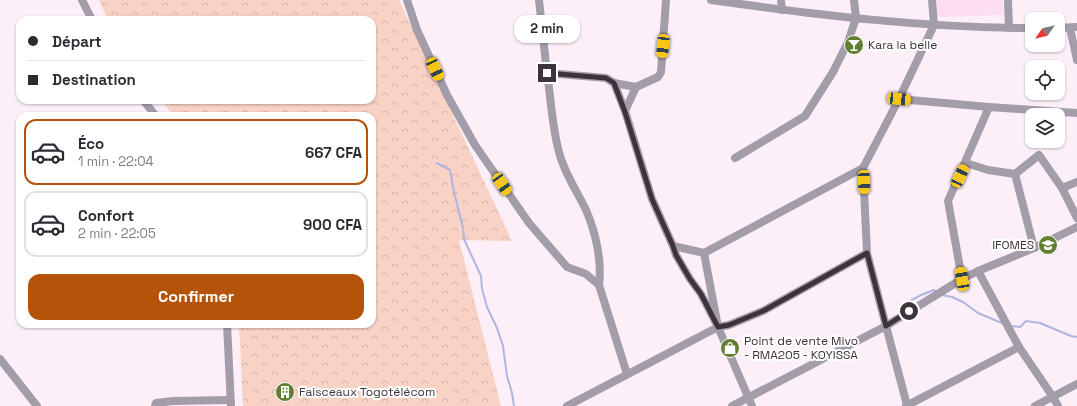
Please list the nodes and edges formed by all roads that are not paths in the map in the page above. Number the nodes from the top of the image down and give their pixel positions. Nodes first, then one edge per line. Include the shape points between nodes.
1 (82, 0) edge
2 (407, 0) edge
3 (539, 0) edge
4 (666, 0) edge
5 (711, 0) edge
6 (781, 0) edge
7 (932, 0) edge
8 (1008, 0) edge
9 (855, 2) edge
10 (782, 10) junction
11 (90, 16) edge
12 (856, 18) junction
13 (934, 26) junction
14 (1009, 28) junction
15 (1025, 28) edge
16 (1073, 28) edge
17 (1077, 60) edge
18 (547, 73) junction
19 (614, 83) junction
20 (636, 87) junction
21 (899, 99) junction
22 (146, 104) edge
23 (989, 107) junction
24 (153, 112) edge
25 (625, 112) junction
26 (1077, 113) edge
27 (735, 158) dead end
28 (966, 163) junction
29 (863, 168) junction
30 (1015, 174) junction
31 (1077, 182) edge
32 (1062, 188) junction
33 (1077, 218) edge
34 (1077, 227) edge
35 (673, 246) junction
36 (1034, 248) junction
37 (704, 253) junction
38 (867, 253) junction
39 (978, 271) junction
40 (962, 279) junction
41 (599, 285) junction
42 (886, 326) junction
43 (718, 327) junction
44 (227, 328) edge
45 (1019, 347) junction
46 (0, 359) edge
47 (627, 374) junction
48 (1077, 384) edge
49 (1053, 397) junction
50 (750, 402) edge
51 (231, 403) edge
52 (907, 405) edge
53 (37, 406) edge
54 (155, 406) edge
55 (568, 406) edge
56 (732, 406) edge
57 (1035, 406) edge
58 (1058, 406) edge

1 - 11 street
2 - 41 street via 417,30 475,146 529,223 567,267 586,274
3 - 18 street
4 - 20 street via 661,72 658,77
5 - 10 street
6 - 10 street
7 - 13 street
8 - 14 street
9 - 12 street
10 - 12 street
12 - 13 street
12 - 27 street via 848,42 833,72 805,116
13 - 14 street
13 - 21 street
14 - 15 street
16 - 17 street
18 - 19 street via 606,78
18 - 41 street via 559,153 594,233
19 - 20 street
19 - 25 street
20 - 25 street
21 - 23 street
21 - 29 street
22 - 24 street
23 - 26 street
23 - 28 street
25 - 35 street via 652,199
28 - 30 street via 988,170
28 - 40 street via 948,201
29 - 37 street
29 - 38 street
30 - 32 street via 1039,155
30 - 36 street
31 - 32 street
32 - 33 street
34 - 36 street
35 - 37 street
35 - 43 street
36 - 39 street
37 - 43 street
38 - 42 street
38 - 43 street via 763,311
39 - 40 street
39 - 45 street
40 - 42 street
41 - 47 street
42 - 50 street
42 - 52 street
43 - 47 street
43 - 50 street
44 - 51 street
45 - 49 street
45 - 52 street
46 - 53 street
47 - 55 street
48 - 49 street
49 - 57 street
49 - 58 street
50 - 56 street
51 - 54 street via 173,401 156,403

